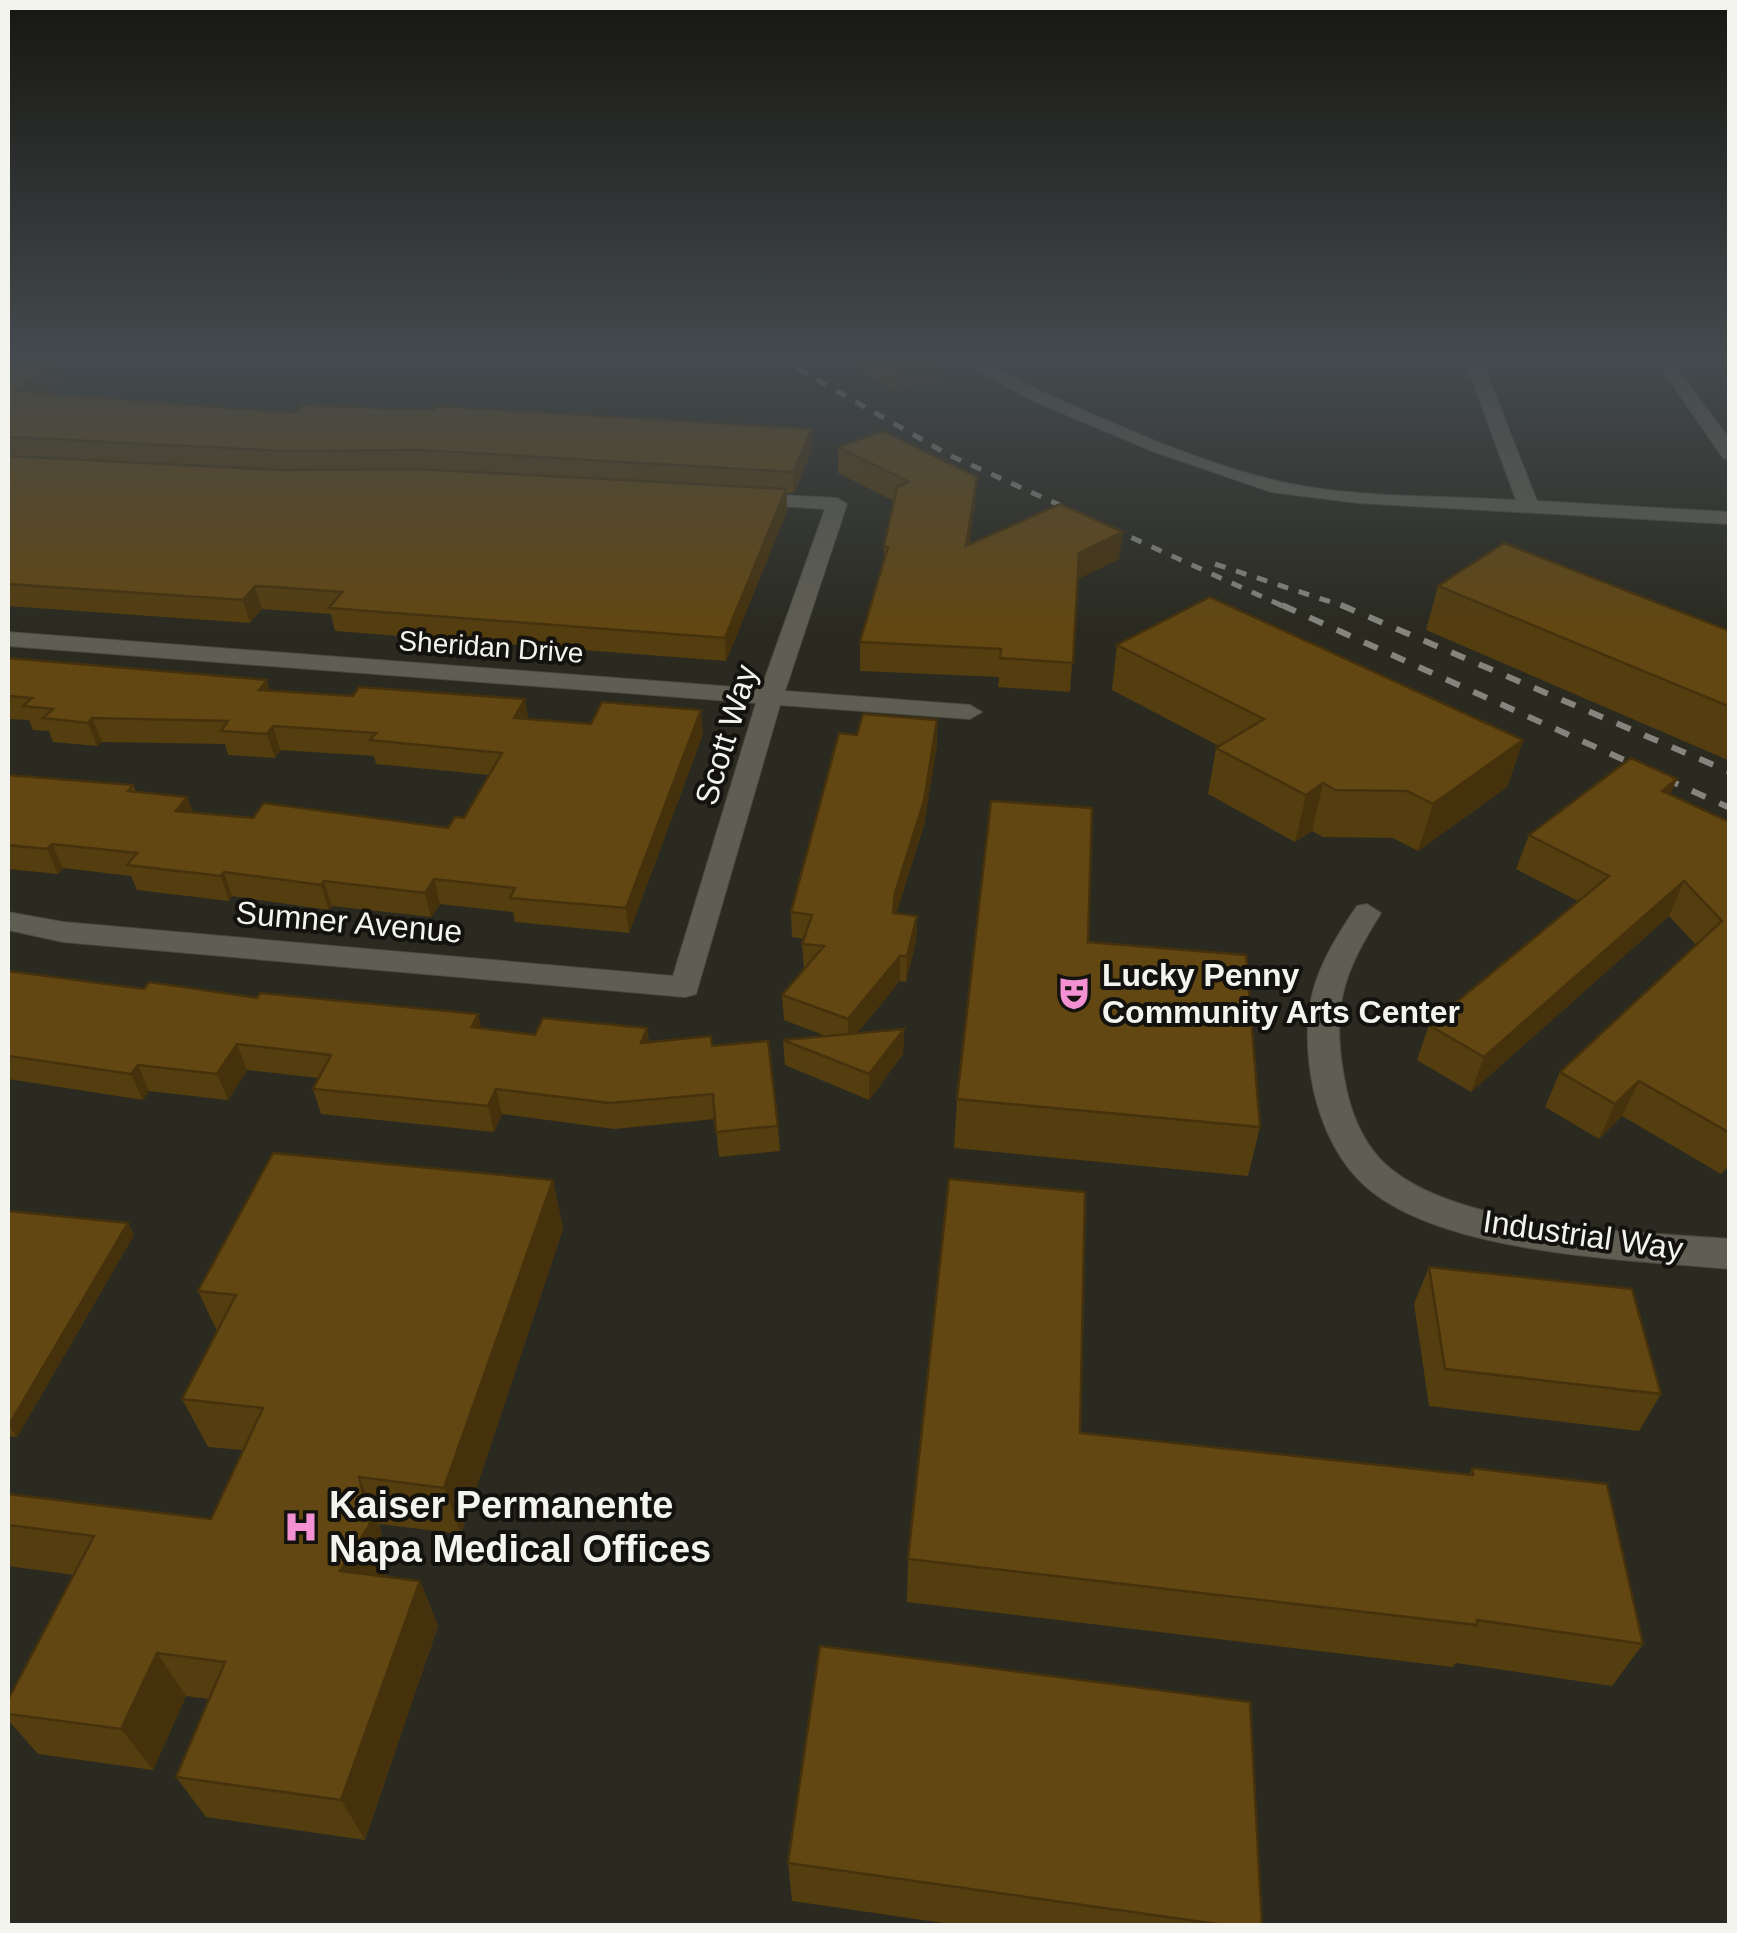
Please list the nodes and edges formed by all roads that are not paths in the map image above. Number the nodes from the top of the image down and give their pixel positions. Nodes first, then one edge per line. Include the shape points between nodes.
1 (1169, 448) edge
2 (1507, 448) edge
3 (718, 497) edge
4 (1528, 504) junction
5 (1730, 518) edge
6 (8, 639) edge
7 (770, 698) junction
8 (970, 712) dead end
9 (1367, 912) dead end
10 (8, 921) edge
11 (684, 987) joint
12 (1730, 1254) edge

1 - 4 street via 1271,486
2 - 4 street
3 - 7 street, Scott Way via 837,504
4 - 5 street
6 - 7 street, Sheridan Drive
7 - 8 street, Sheridan Drive
7 - 11 street, Scott Way
9 - 12 street, Industrial Way via 1334,961 1319,1016 1332,1110 1358,1155 1398,1192 1475,1221
10 - 11 street, Sumner Avenue via 64,932

